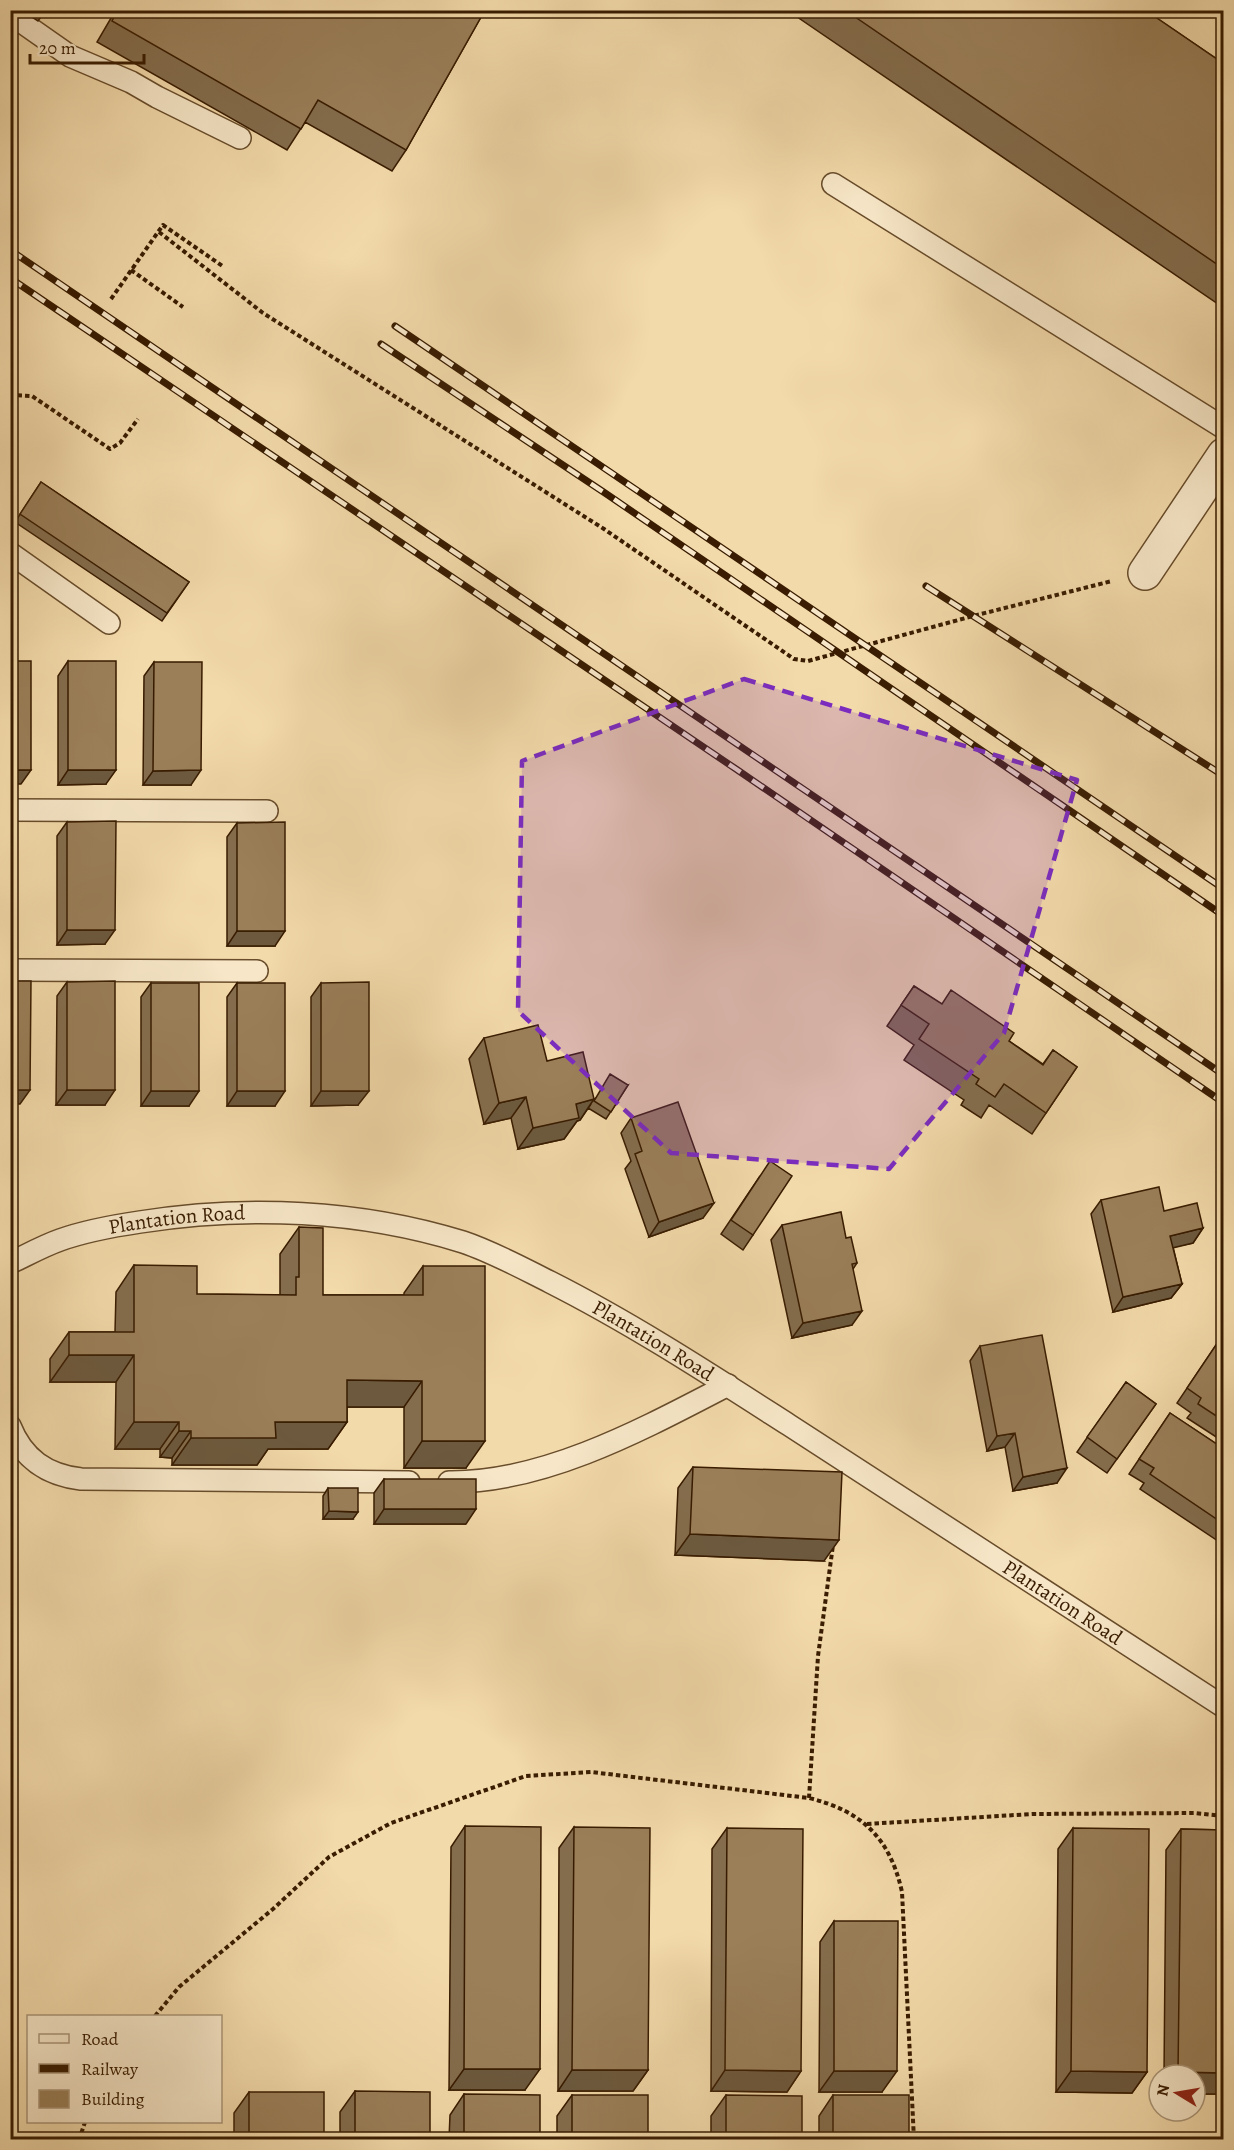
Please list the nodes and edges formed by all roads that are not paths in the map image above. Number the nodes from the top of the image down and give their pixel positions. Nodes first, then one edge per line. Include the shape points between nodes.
1 (10, 14) edge
2 (240, 138) dead end
3 (833, 184) dead end
4 (1224, 428) edge
5 (1224, 455) edge
6 (10, 553) edge
7 (1145, 573) road end
8 (109, 623) dead end
9 (10, 810) edge
10 (267, 811) dead end
11 (10, 970) edge
12 (257, 971) dead end
13 (10, 1263) edge
14 (728, 1385) junction
15 (10, 1426) edge
16 (1224, 1707) edge

1 - 2 lane via 70,56 131,82
3 - 4 lane
5 - 7 street
6 - 8 lane
9 - 10 lane
11 - 12 lane
13 - 14 lane, Plantation Road via 61,1240 170,1217 281,1212 384,1223 489,1252 619,1318
14 - 15 lane via 602,1447 529,1470 465,1482 64,1477 34,1462
14 - 16 lane, Plantation Road

